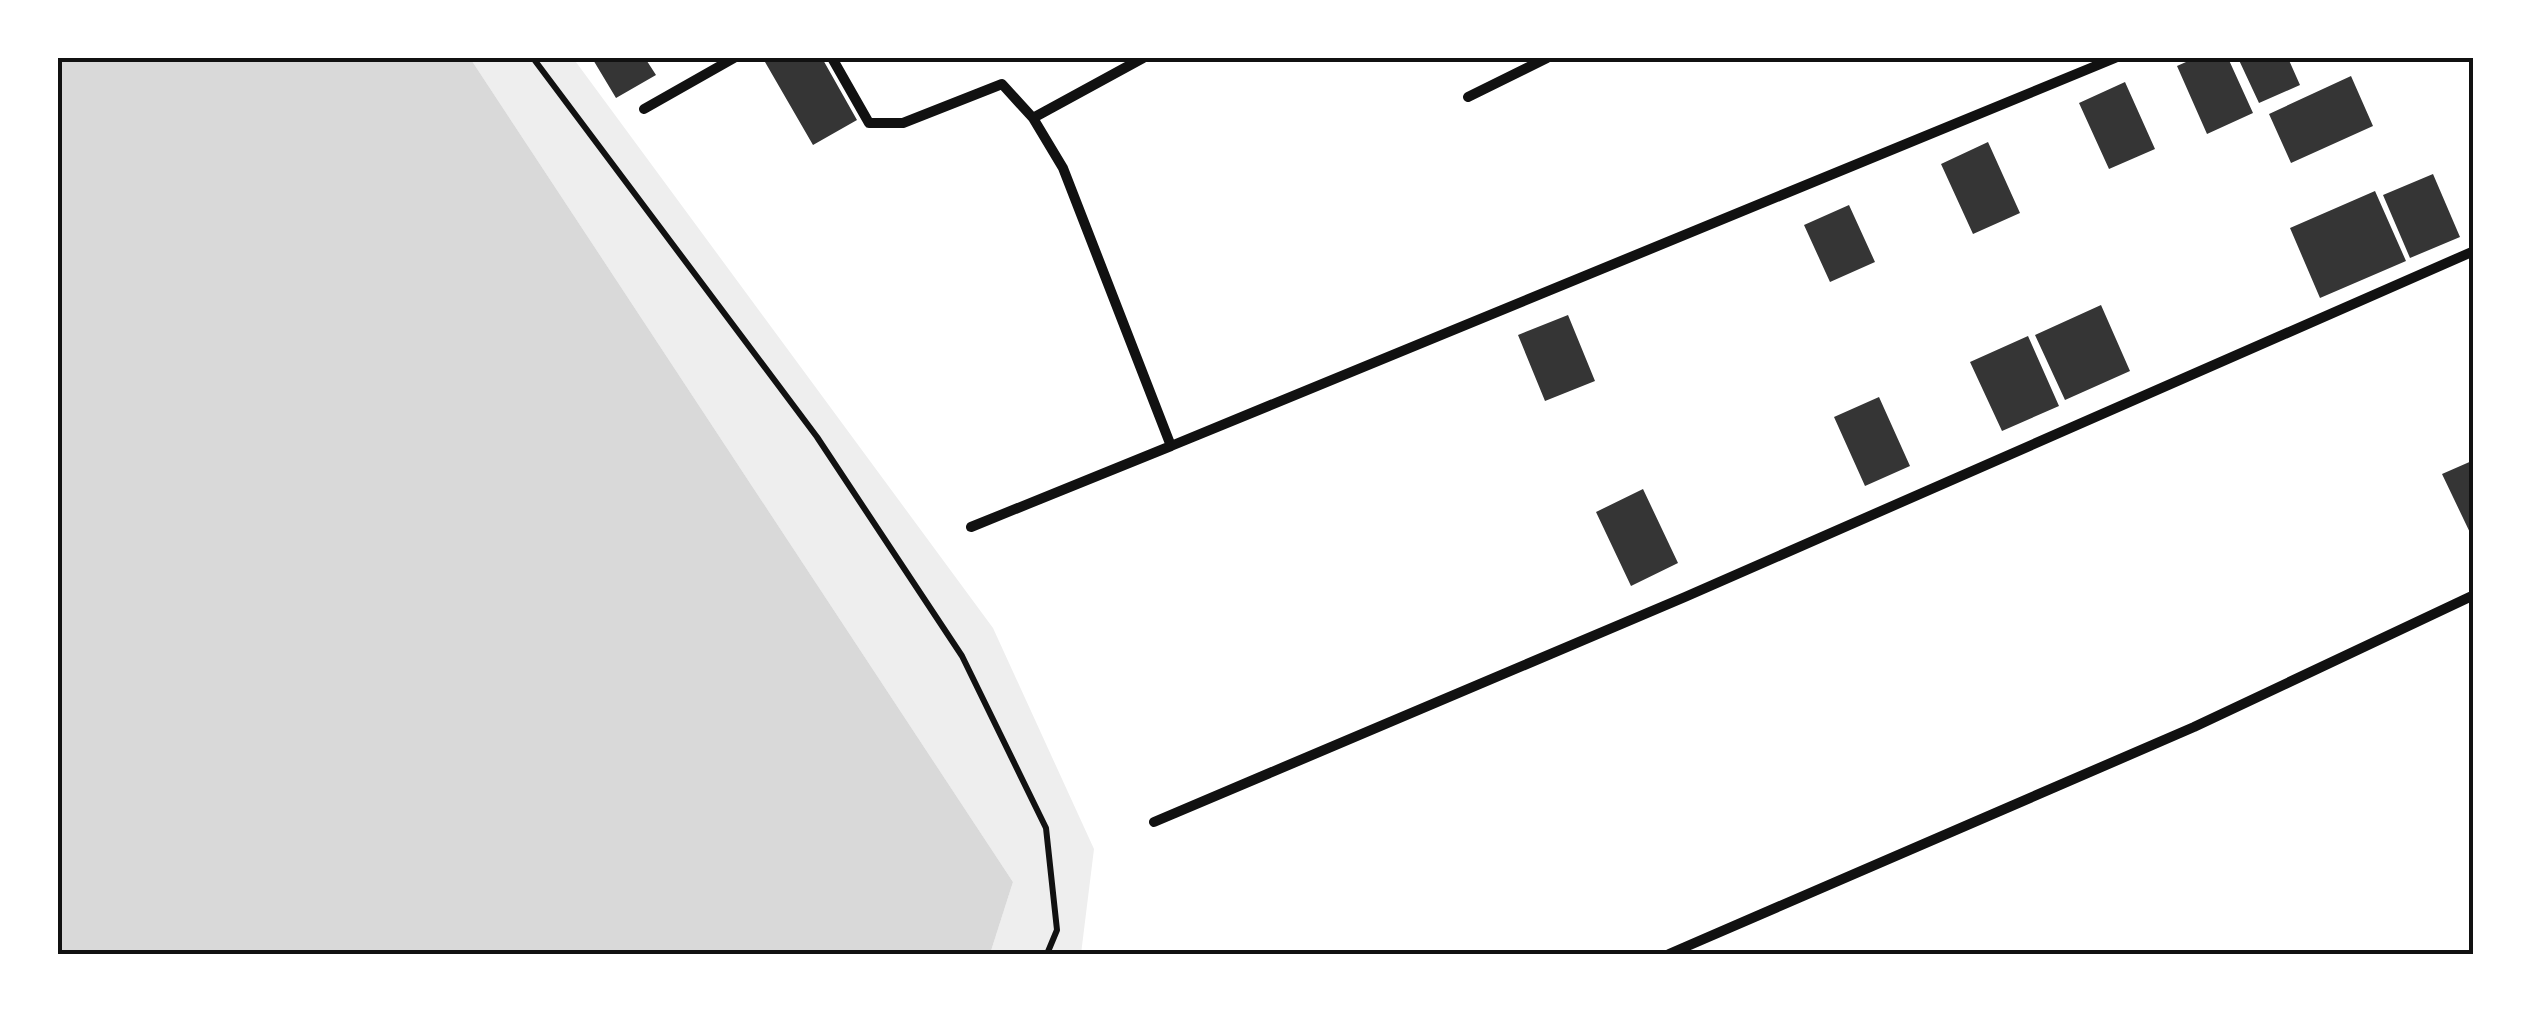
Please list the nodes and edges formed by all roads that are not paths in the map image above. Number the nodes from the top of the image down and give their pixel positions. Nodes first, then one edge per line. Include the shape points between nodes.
1 (734, 58) edge
2 (832, 58) edge
3 (1143, 58) edge
4 (1547, 58) edge
5 (2116, 58) edge
6 (1468, 97) dead end
7 (644, 109) dead end
8 (1033, 118) junction
9 (2474, 251) edge
10 (1171, 446) junction
11 (971, 527) dead end
12 (2474, 595) edge
13 (1154, 822) dead end
14 (1669, 954) edge

1 - 7 street
2 - 8 street via 869,123 902,123 1002,84
3 - 8 street
4 - 6 street
5 - 10 street
8 - 10 street via 1062,168
9 - 13 street via 1703,590
10 - 11 street
12 - 14 street via 2194,727

